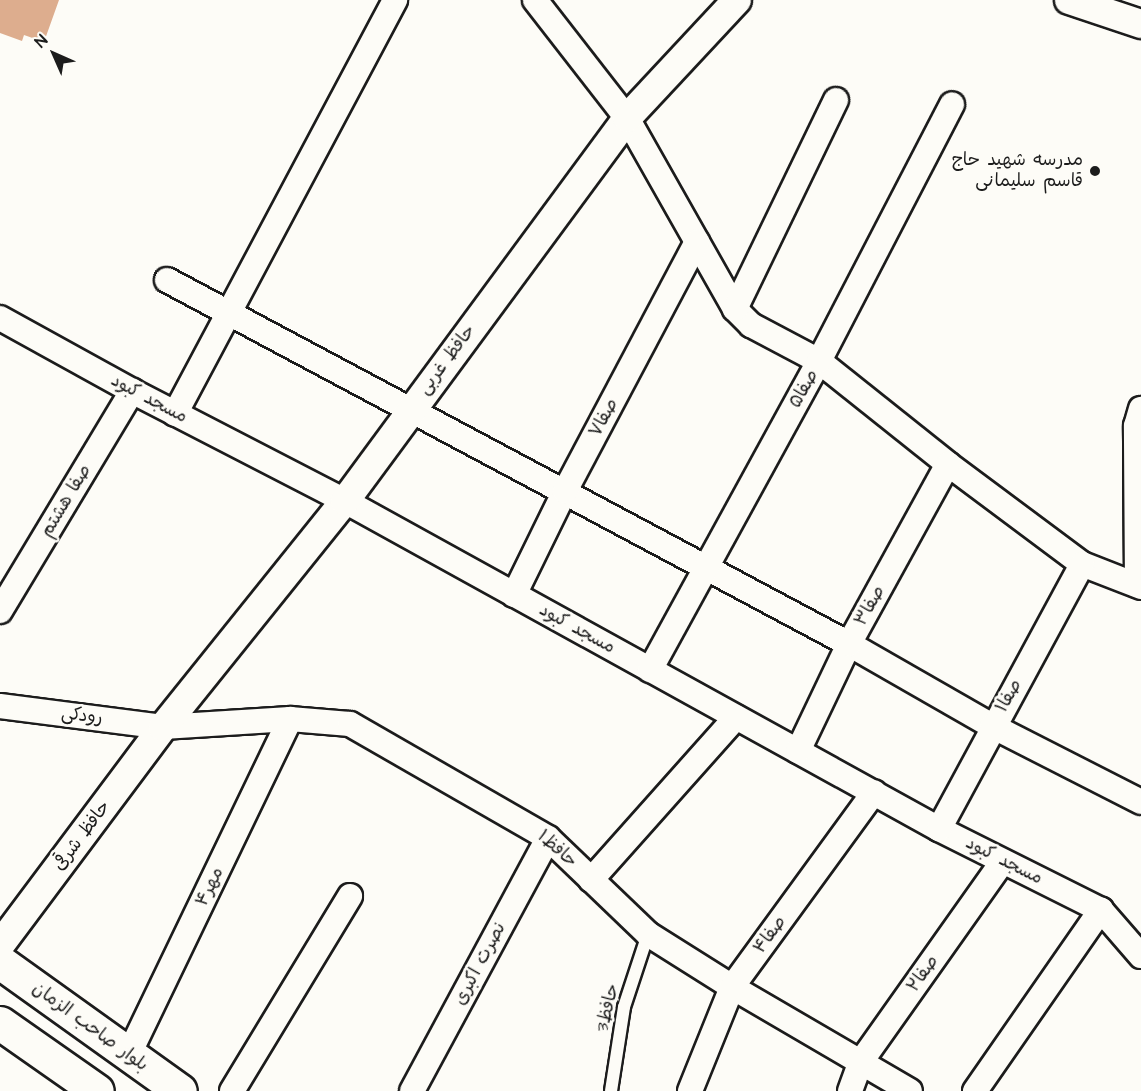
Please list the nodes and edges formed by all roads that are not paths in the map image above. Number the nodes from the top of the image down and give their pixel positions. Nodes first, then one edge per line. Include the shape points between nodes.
1 (395, 0) edge
2 (535, 0) edge
3 (737, 0) edge
4 (1069, 0) edge
5 (1109, 6) edge
6 (1141, 24) edge
7 (836, 100) dead end
8 (952, 104) dead end
9 (627, 118) junction
10 (698, 242) junction
11 (167, 280) dead end
12 (735, 309) junction
13 (229, 313) junction
14 (0, 318) edge
15 (819, 361) junction
16 (132, 391) junction
17 (1141, 409) edge
18 (409, 411) junction
19 (175, 414) junction
20 (948, 464) junction
21 (565, 491) junction
22 (345, 501) junction
23 (1082, 564) junction
24 (706, 567) junction
25 (1139, 586) edge
26 (514, 595) junction
27 (0, 611) edge
28 (849, 644) junction
29 (651, 670) junction
30 (0, 706) edge
31 (735, 717) junction
32 (290, 719) junction
33 (992, 726) junction
34 (163, 727) junction
35 (798, 751) junction
36 (874, 792) junction
37 (1141, 802) edge
38 (939, 829) junction
39 (548, 837) junction
40 (1003, 861) junction
41 (591, 880) junction
42 (350, 896) dead end
43 (1101, 910) junction
44 (648, 934) junction
45 (0, 945) edge
46 (1141, 955) edge
47 (0, 962) edge
48 (732, 987) junction
49 (0, 1023) edge
50 (129, 1054) junction
51 (860, 1064) junction
52 (97, 1091) edge
53 (180, 1091) edge
54 (232, 1091) edge
55 (412, 1091) edge
56 (611, 1091) edge
57 (690, 1091) edge
58 (850, 1091) edge
59 (910, 1091) edge
60 (975, 1091) edge

1 - 13 street
2 - 9 street
3 - 9 street, حافظ غربی
4 - 5 street
5 - 6 street
7 - 12 street
8 - 15 street, صفا۵
9 - 10 street
9 - 18 street, حافظ غربی
10 - 12 street
10 - 21 street, صفا۷
11 - 13 street
12 - 15 street via 751,325
13 - 18 street
13 - 19 street
14 - 16 street, مسجد کبود
15 - 20 street
15 - 24 street, صفا۵
16 - 19 street, مسجد کبود
16 - 27 street, صفا هشتم
17 - 25 street via 1136,426
18 - 21 street
18 - 22 street, حافظ غربی
19 - 22 street, مسجد کبود
20 - 23 street
20 - 28 street, صفا۳
21 - 24 street
21 - 26 street, صفا۷
22 - 26 street, مسجد کبود
22 - 34 street, حافظ غربی
23 - 25 street
23 - 33 street, صفا۱
24 - 28 street
24 - 29 street, صفا۵
26 - 29 street, مسجد کبود
28 - 33 street
28 - 35 street, صفا۳
29 - 31 street, مسجد کبود
30 - 34 street, رودکی
31 - 35 street, مسجد کبود
31 - 41 street
32 - 34 street, حافظ۱
32 - 39 street, حافظ۱ via 350,724
32 - 50 street, مهر۴
33 - 37 street
33 - 38 street, صفا۱
34 - 45 street, حافظ شرقی
35 - 36 street, مسجد کبود
36 - 38 street, مسجد کبود
36 - 48 street, صفا۴
38 - 40 street, مسجد کبود
39 - 41 street, حافظ۱
39 - 55 street, نصرت اکبری
40 - 43 street, مسجد کبود
40 - 51 street, صفا۲
41 - 44 street, حافظ۱
42 - 54 street
43 - 46 street, مسجد کبود
43 - 60 street
44 - 48 street, حافظ۱
44 - 56 lane, حافظ3 via 624,1007
47 - 50 main road, بلوار صاحب الزمان
48 - 51 street, حافظ۱
48 - 57 street, صفا۴
49 - 52 main road
50 - 53 main road, بلوار صاحب الزمان
51 - 58 street, صفا۲
51 - 59 street, حافظ۱

